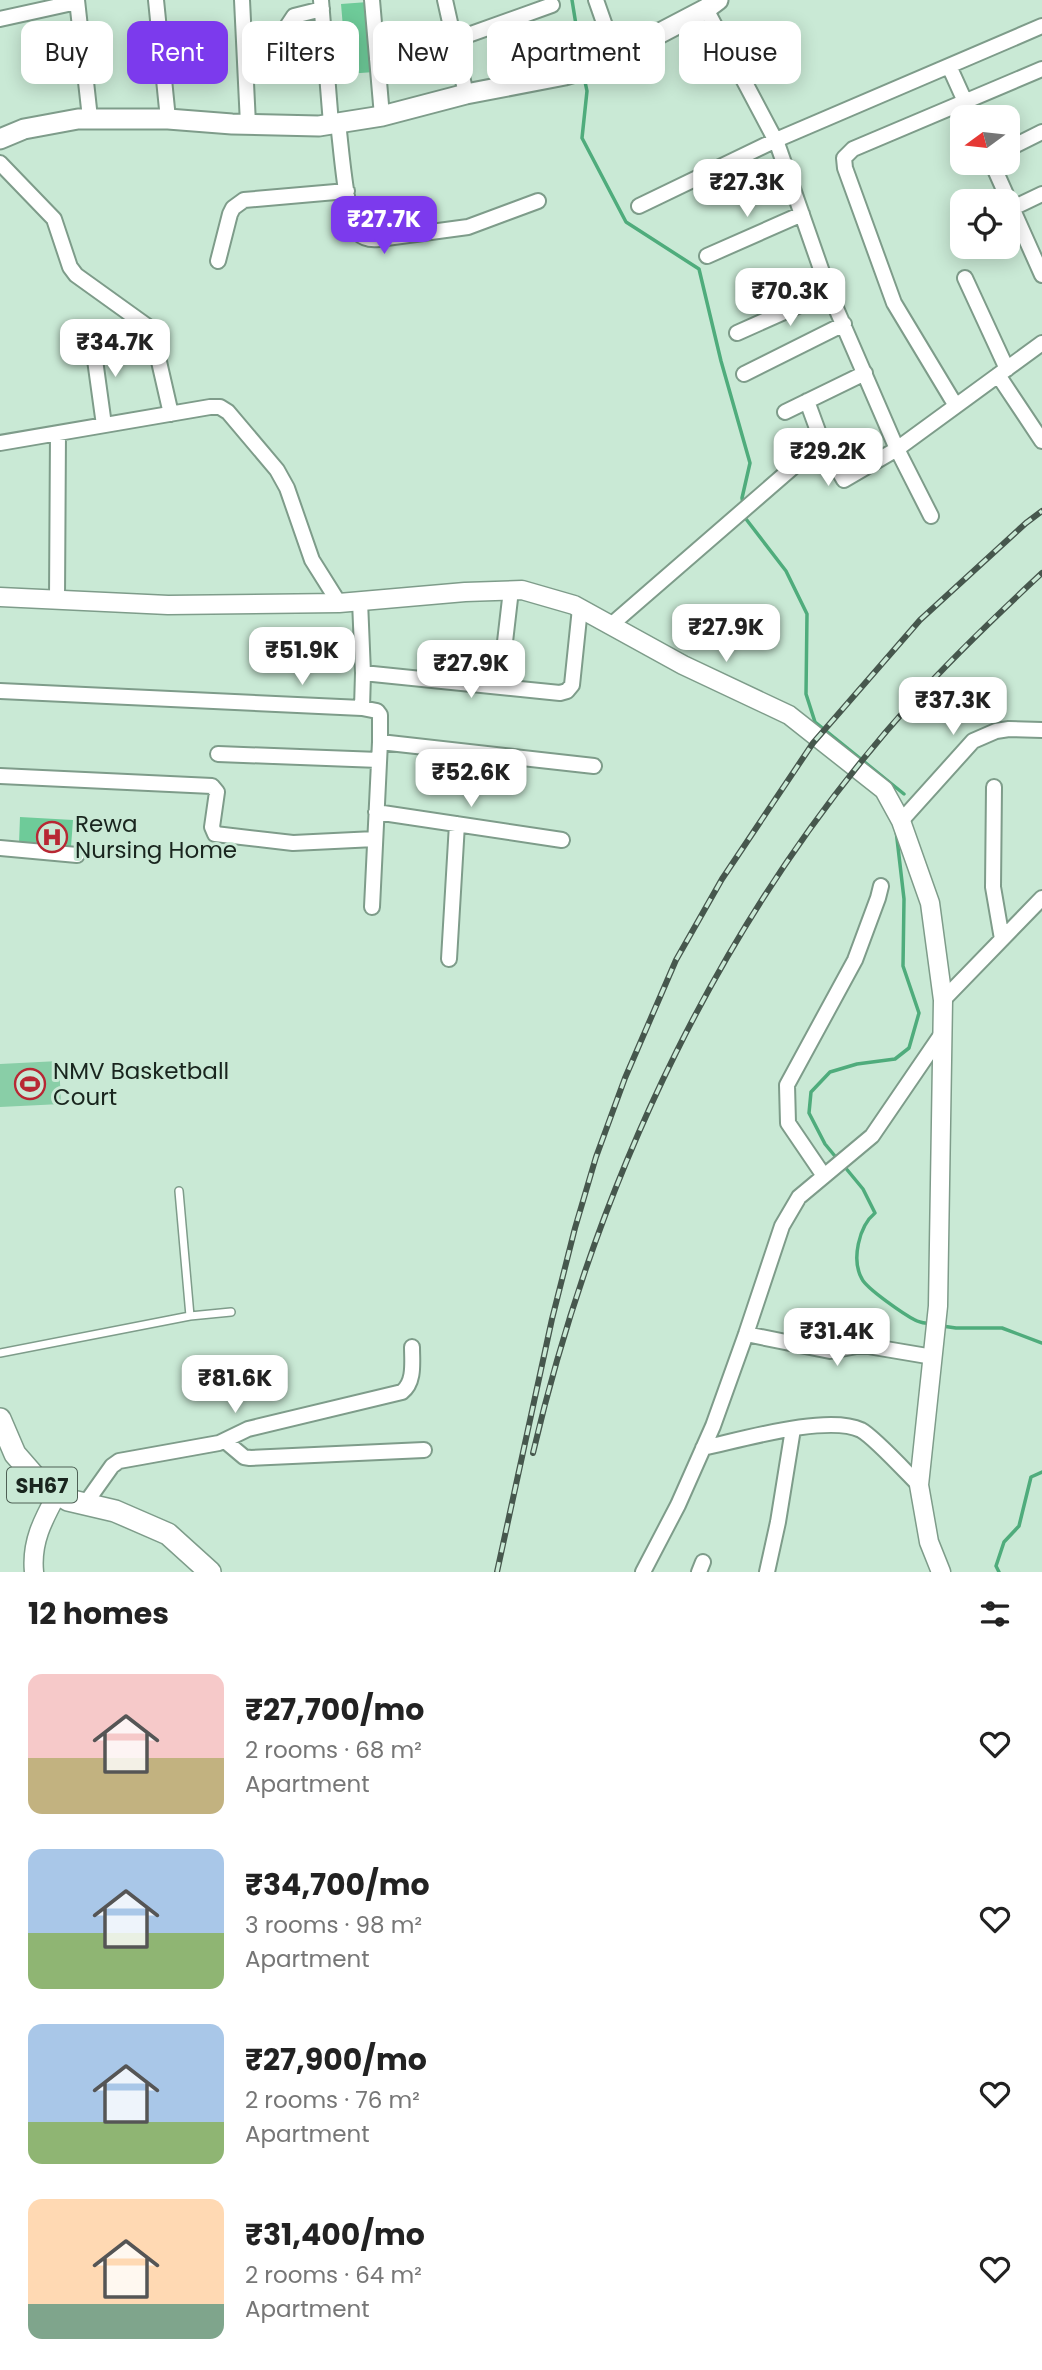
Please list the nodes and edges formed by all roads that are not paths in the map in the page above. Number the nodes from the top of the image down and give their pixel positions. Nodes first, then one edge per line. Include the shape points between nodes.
1 (156, 0) edge
2 (242, 0) edge
3 (372, 0) edge
4 (445, 0) edge
5 (596, 0) edge
6 (77, 1) edge
7 (321, 4) edge
8 (552, 5) dead end
9 (712, 5) edge
10 (0, 19) edge
11 (243, 21) edge
12 (290, 21) edge
13 (374, 21) edge
14 (450, 21) edge
15 (600, 21) edge
16 (1042, 26) edge
17 (665, 30) edge
18 (473, 33) edge
19 (949, 66) junction
20 (1042, 69) edge
21 (246, 84) edge
22 (379, 84) edge
23 (464, 84) edge
24 (518, 84) edge
25 (466, 94) junction
26 (965, 102) junction
27 (966, 105) edge
28 (382, 116) junction
29 (90, 118) junction
30 (167, 119) junction
31 (335, 123) junction
32 (248, 124) junction
33 (1042, 132) edge
34 (0, 139) edge
35 (776, 140) junction
36 (1020, 143) edge
37 (0, 163) edge
38 (347, 191) junction
39 (1042, 194) edge
40 (538, 201) dead end
41 (1020, 205) edge
42 (639, 206) dead end
43 (802, 214) junction
44 (1020, 224) edge
45 (707, 256) dead end
46 (218, 261) dead end
47 (1042, 275) edge
48 (965, 278) dead end
49 (829, 292) junction
50 (844, 324) junction
51 (737, 333) dead end
52 (92, 338) dead end
53 (1042, 343) edge
54 (1003, 372) junction
55 (865, 373) junction
56 (744, 374) dead end
57 (807, 401) junction
58 (956, 406) junction
59 (785, 412) dead end
60 (171, 414) junction
61 (104, 425) junction
62 (58, 433) junction
63 (1042, 441) edge
64 (822, 442) junction
65 (0, 443) edge
66 (897, 449) junction
67 (931, 516) dead end
68 (511, 590) junction
69 (0, 597) edge
70 (57, 600) junction
71 (360, 601) junction
72 (339, 603) junction
73 (580, 608) junction
74 (611, 625) junction
75 (363, 673) junction
76 (500, 685) junction
77 (0, 691) edge
78 (362, 708) junction
79 (1042, 730) edge
80 (380, 742) junction
81 (218, 754) dead end
82 (379, 760) junction
83 (594, 766) dead end
84 (0, 776) edge
85 (994, 787) dead end
86 (376, 812) junction
87 (901, 821) junction
88 (457, 824) junction
89 (375, 839) junction
90 (562, 840) dead end
91 (0, 848) edge
92 (77, 855) dead end
93 (881, 886) dead end
94 (1042, 898) edge
95 (372, 907) dead end
96 (1002, 939) junction
97 (449, 959) dead end
98 (943, 1000) junction
99 (943, 1032) junction
100 (828, 1173) junction
101 (179, 1191) dead end
102 (231, 1312) dead end
103 (190, 1316) junction
104 (746, 1334) junction
105 (412, 1347) dead end
106 (934, 1351) junction
107 (0, 1353) edge
108 (0, 1419) edge
109 (793, 1430) junction
110 (225, 1441) junction
111 (703, 1448) junction
112 (424, 1450) dead end
113 (919, 1485) junction
114 (57, 1494) junction
115 (85, 1504) junction
116 (34, 1572) edge
117 (209, 1572) edge
118 (643, 1572) edge
119 (767, 1572) edge
120 (941, 1572) edge

1 - 30 street
2 - 11 street
3 - 13 street
4 - 14 street
5 - 15 street
6 - 10 street
6 - 29 street
7 - 12 street
7 - 31 street
8 - 18 street
9 - 17 main road
9 - 35 street
16 - 19 street
19 - 26 street
19 - 35 street
20 - 26 street
21 - 32 street
22 - 28 street
23 - 25 street
24 - 25 main road
25 - 28 main road
26 - 27 street
26 - 58 street via 853,149 844,158 894,303
28 - 31 main road
29 - 30 main road
29 - 34 main road via 24,129
30 - 32 main road
31 - 32 main road
31 - 38 street
33 - 36 street
35 - 42 street
35 - 43 street
37 - 60 street via 54,219 76,275 152,331
38 - 40 street via 354,226 372,240 468,227
38 - 46 street via 244,200 230,214
39 - 41 street
43 - 45 street
43 - 49 street
44 - 47 street
48 - 54 street
49 - 50 street
49 - 51 street
50 - 55 street
50 - 56 street
52 - 61 street
53 - 54 street
54 - 58 street
54 - 63 street
55 - 57 street
55 - 66 street
57 - 59 street
57 - 64 street
58 - 66 street
60 - 61 street
60 - 72 street via 219,407 234,417 277,470 312,560
61 - 62 street
62 - 65 street
62 - 70 street
64 - 66 street via 844,480
64 - 74 street
66 - 67 street
68 - 71 street
68 - 73 street
68 - 76 street
69 - 70 street
70 - 72 street via 168,605
71 - 72 street
71 - 75 street
73 - 74 street
73 - 76 street via 572,685 567,691
74 - 87 street via 789,715 884,790
75 - 76 street
75 - 78 street
77 - 78 street
78 - 80 street via 380,715
79 - 87 street via 996,731 973,741
80 - 82 street
80 - 83 street
81 - 82 street
82 - 86 street
84 - 89 street via 212,786 217,792 215,834 293,843
85 - 96 street via 993,887
86 - 88 street
86 - 89 street
87 - 98 street via 930,903
88 - 90 street
88 - 97 street
89 - 95 street
91 - 92 street
93 - 100 street via 856,960 787,1085 788,1123
94 - 96 street
96 - 98 street
98 - 99 street
99 - 100 street via 872,1136
99 - 106 street
100 - 104 street via 799,1197 782,1226
101 - 103 lane
102 - 103 lane
103 - 107 lane
104 - 106 street via 830,1351 862,1345
104 - 111 street
105 - 110 street via 411,1381 402,1392 248,1429
106 - 113 street
108 - 114 main road, SH67 via 15,1454 42,1485
109 - 111 street
109 - 113 street via 839,1424 862,1431
109 - 119 street
110 - 112 street via 250,1458
110 - 115 street via 119,1461
111 - 118 street
113 - 120 street via 929,1542
114 - 115 main road, SH67
114 - 116 street via 38,1528
115 - 117 main road, SH67 via 169,1534

